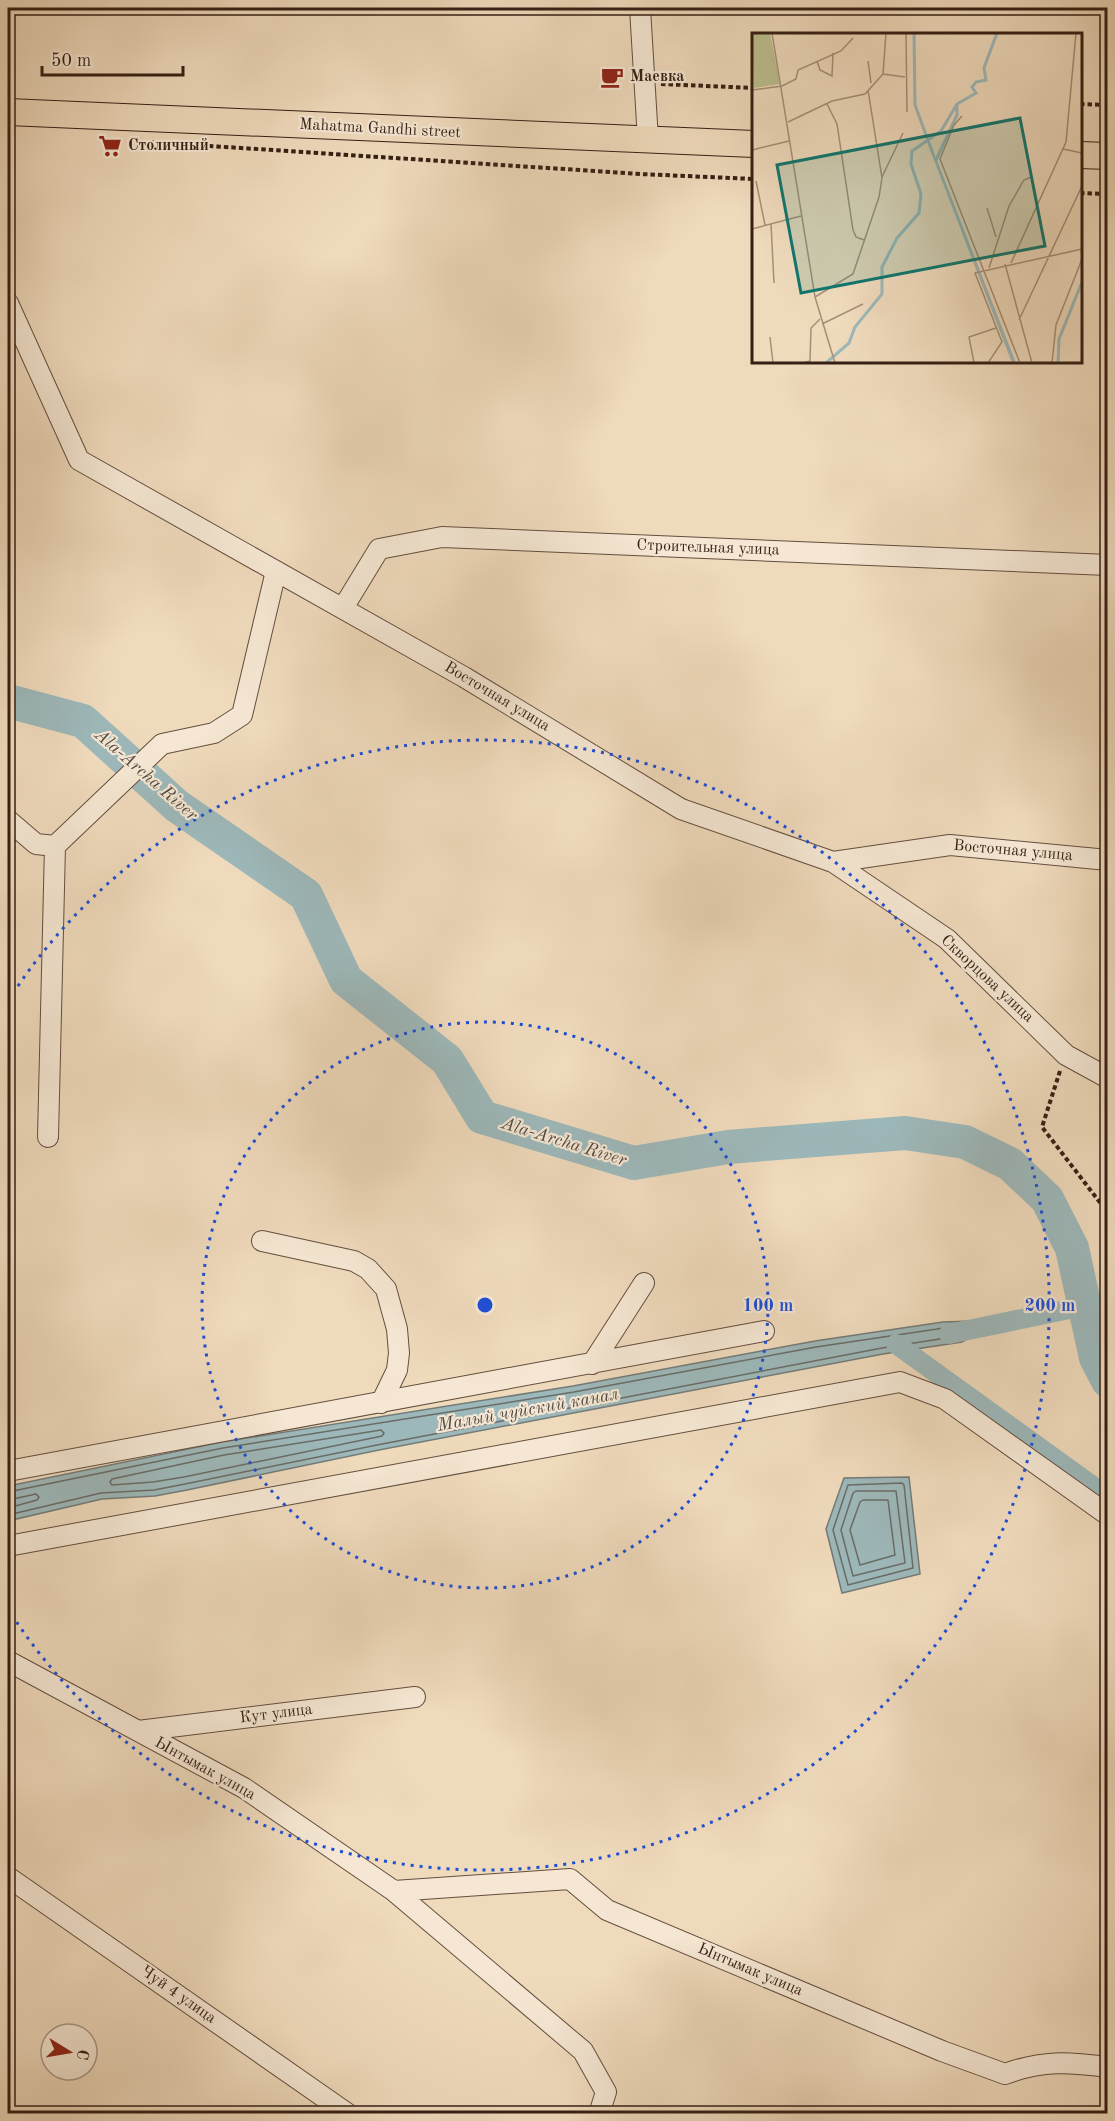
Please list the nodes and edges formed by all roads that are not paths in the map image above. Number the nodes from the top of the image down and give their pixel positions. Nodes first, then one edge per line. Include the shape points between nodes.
1 (640, 8) edge
2 (8, 112) edge
3 (648, 140) junction
4 (752, 144) edge
5 (1082, 155) edge
6 (1107, 156) edge
7 (8, 303) edge
8 (1107, 565) edge
9 (276, 571) junction
10 (343, 608) junction
11 (8, 820) edge
12 (55, 846) junction
13 (1107, 860) edge
14 (833, 862) junction
15 (1107, 1077) edge
16 (48, 1137) dead end
17 (262, 1241) dead end
18 (644, 1283) dead end
19 (764, 1331) dead end
20 (592, 1364) junction
21 (381, 1403) junction
22 (8, 1472) edge
23 (1107, 1515) edge
24 (8, 1546) edge
25 (8, 1661) edge
26 (415, 1697) dead end
27 (138, 1731) junction
28 (8, 1877) edge
29 (394, 1891) junction
30 (1107, 2067) edge
31 (348, 2114) edge
32 (599, 2114) edge

1 - 3 street
2 - 3 main road, Mahatma Gandhi street
3 - 4 main road, Mahatma Gandhi street
5 - 6 main road
7 - 9 street, Восточная улица via 79,460
8 - 10 street, Строительная улица via 442,537 379,549
9 - 10 street, Восточная улица
9 - 12 street via 242,715 214,733 162,744
10 - 14 street, Восточная улица via 681,809
11 - 12 street via 36,844
12 - 16 street
13 - 14 street, Восточная улица via 950,845
14 - 15 street, Скворцова улица via 947,939 1066,1055
17 - 21 street via 354,1261 368,1269 386,1289 399,1353 397,1370
18 - 20 street
19 - 20 street
20 - 21 street
21 - 22 street
23 - 24 street via 945,1398 900,1382
25 - 27 street, Ынтымак улица
26 - 27 street, Кут улица
27 - 29 street, Ынтымак улица via 244,1788
28 - 31 street, Чуй 4 улица
29 - 30 street, Ынтымак улица via 570,1879 607,1910 942,2052 1005,2074 1027,2066 1064,2062
29 - 32 street, Ынтымак улица via 583,2052 606,2092

